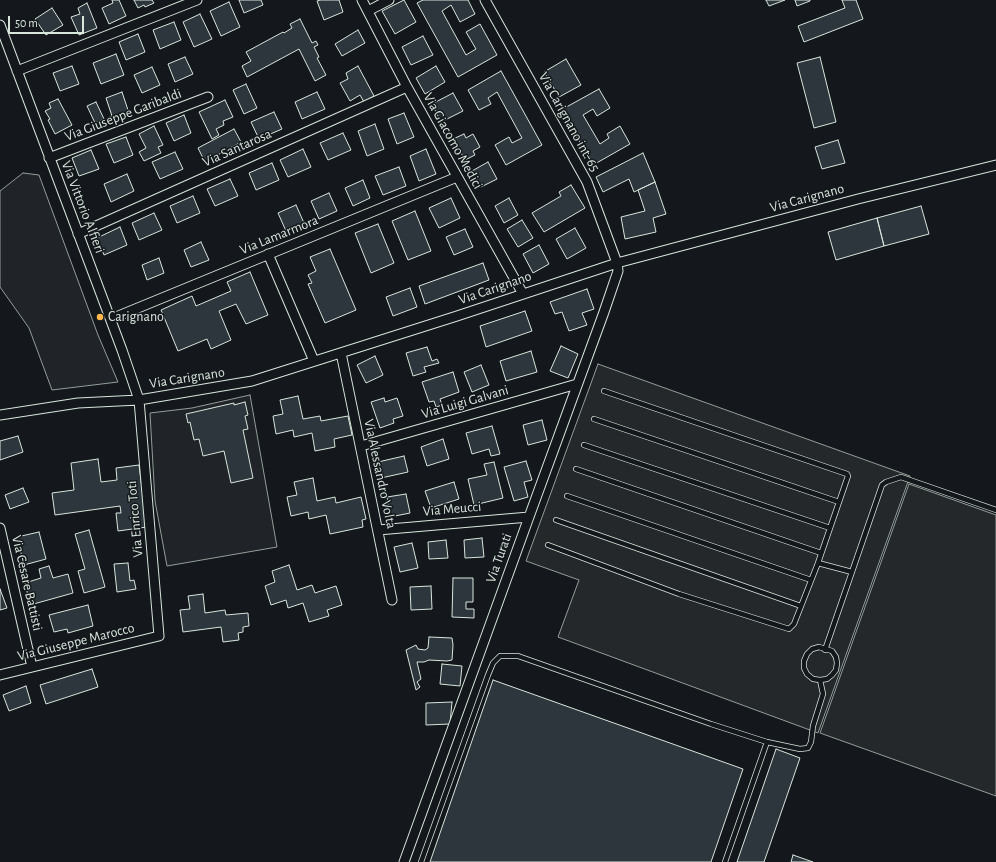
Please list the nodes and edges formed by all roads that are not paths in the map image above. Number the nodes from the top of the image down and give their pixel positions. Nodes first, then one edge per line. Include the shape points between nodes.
1 (197, 0) edge
2 (362, 0) edge
3 (388, 0) edge
4 (485, 0) edge
5 (368, 11) junction
6 (0, 25) edge
7 (17, 71) junction
8 (407, 87) junction
9 (208, 97) dead end
10 (49, 158) junction
11 (996, 166) edge
12 (457, 177) junction
13 (78, 234) junction
14 (268, 254) junction
15 (617, 263) junction
16 (523, 294) junction
17 (111, 319) junction
18 (341, 353) junction
19 (314, 361) junction
20 (578, 384) junction
21 (604, 392) dead end
22 (139, 400) junction
23 (0, 415) edge
24 (594, 420) dead end
25 (584, 445) dead end
26 (361, 446) junction
27 (576, 469) dead end
28 (567, 496) dead end
29 (839, 502) junction
30 (996, 510) edge
31 (529, 517) junction
32 (556, 520) dead end
33 (0, 528) edge
34 (830, 528) junction
35 (378, 530) junction
36 (548, 545) dead end
37 (820, 553) junction
38 (818, 563) junction
39 (852, 572) junction
40 (811, 580) junction
41 (392, 600) dead end
42 (801, 606) junction
43 (159, 636) joint
44 (825, 650) junction
45 (32, 668) junction
46 (0, 675) edge
47 (820, 680) junction
48 (767, 742) junction
49 (404, 862) edge
50 (421, 862) edge
51 (725, 862) edge

1 - 7 street
2 - 5 street, Via Giacomo Medici
3 - 5 street
4 - 15 street, Via Carignano int. 65 via 587,182
5 - 8 street, Via Giacomo Medici
6 - 7 street, Via Vittorio Alfieri
7 - 10 street, Via Vittorio Alfieri
8 - 12 street, Via Giacomo Medici
8 - 13 street, Via Santarosa
9 - 10 street, Via Giuseppe Garibaldi
10 - 13 street, Via Vittorio Alfieri
11 - 15 street, Via Carignano via 858,199
12 - 14 street, Via Lamarmora
12 - 16 street, Via Giacomo Medici
13 - 17 street, Via Vittorio Alfieri
14 - 17 street, Via Lamarmora
14 - 19 street
15 - 16 street, Via Carignano
15 - 20 street, Via Turati via 618,271
16 - 18 street, Via Carignano
17 - 22 street, Via Vittorio Alfieri
18 - 19 street, Via Carignano
18 - 26 street, Via Alessandro Volta
19 - 22 street, Via Carignano via 252,381
20 - 26 street, Via Luigi Galvani
20 - 31 street, Via Turati
21 - 29 lane via 847,474
22 - 23 street, Via Carignano via 78,403
22 - 43 street, Via Enrico Toti
24 - 29 lane
25 - 34 lane
26 - 35 street, Via Alessandro Volta
27 - 37 lane
28 - 40 lane
29 - 34 lane
30 - 39 lane via 902,477 886,482 880,489
31 - 35 street, Via Meucci
31 - 49 street, Via Turati
32 - 42 lane
33 - 45 street, Via Cesare Battisti
34 - 37 lane
35 - 41 street, Via Alessandro Volta
36 - 42 lane via 679,594 789,629 794,624
37 - 38 lane
38 - 39 lane
38 - 40 lane
39 - 44 lane
40 - 42 lane
43 - 45 street, Via Giuseppe Marocco
44 - 47 lane via 832,651 836,656 836,670 827,679
44 - 47 lane via 819,647 812,649 804,661 807,674 813,679
45 - 46 street, Via Giuseppe Marocco
47 - 48 lane via 823,694 808,748 800,749
48 - 50 lane via 518,656 500,656 493,663 488,675
48 - 51 lane

